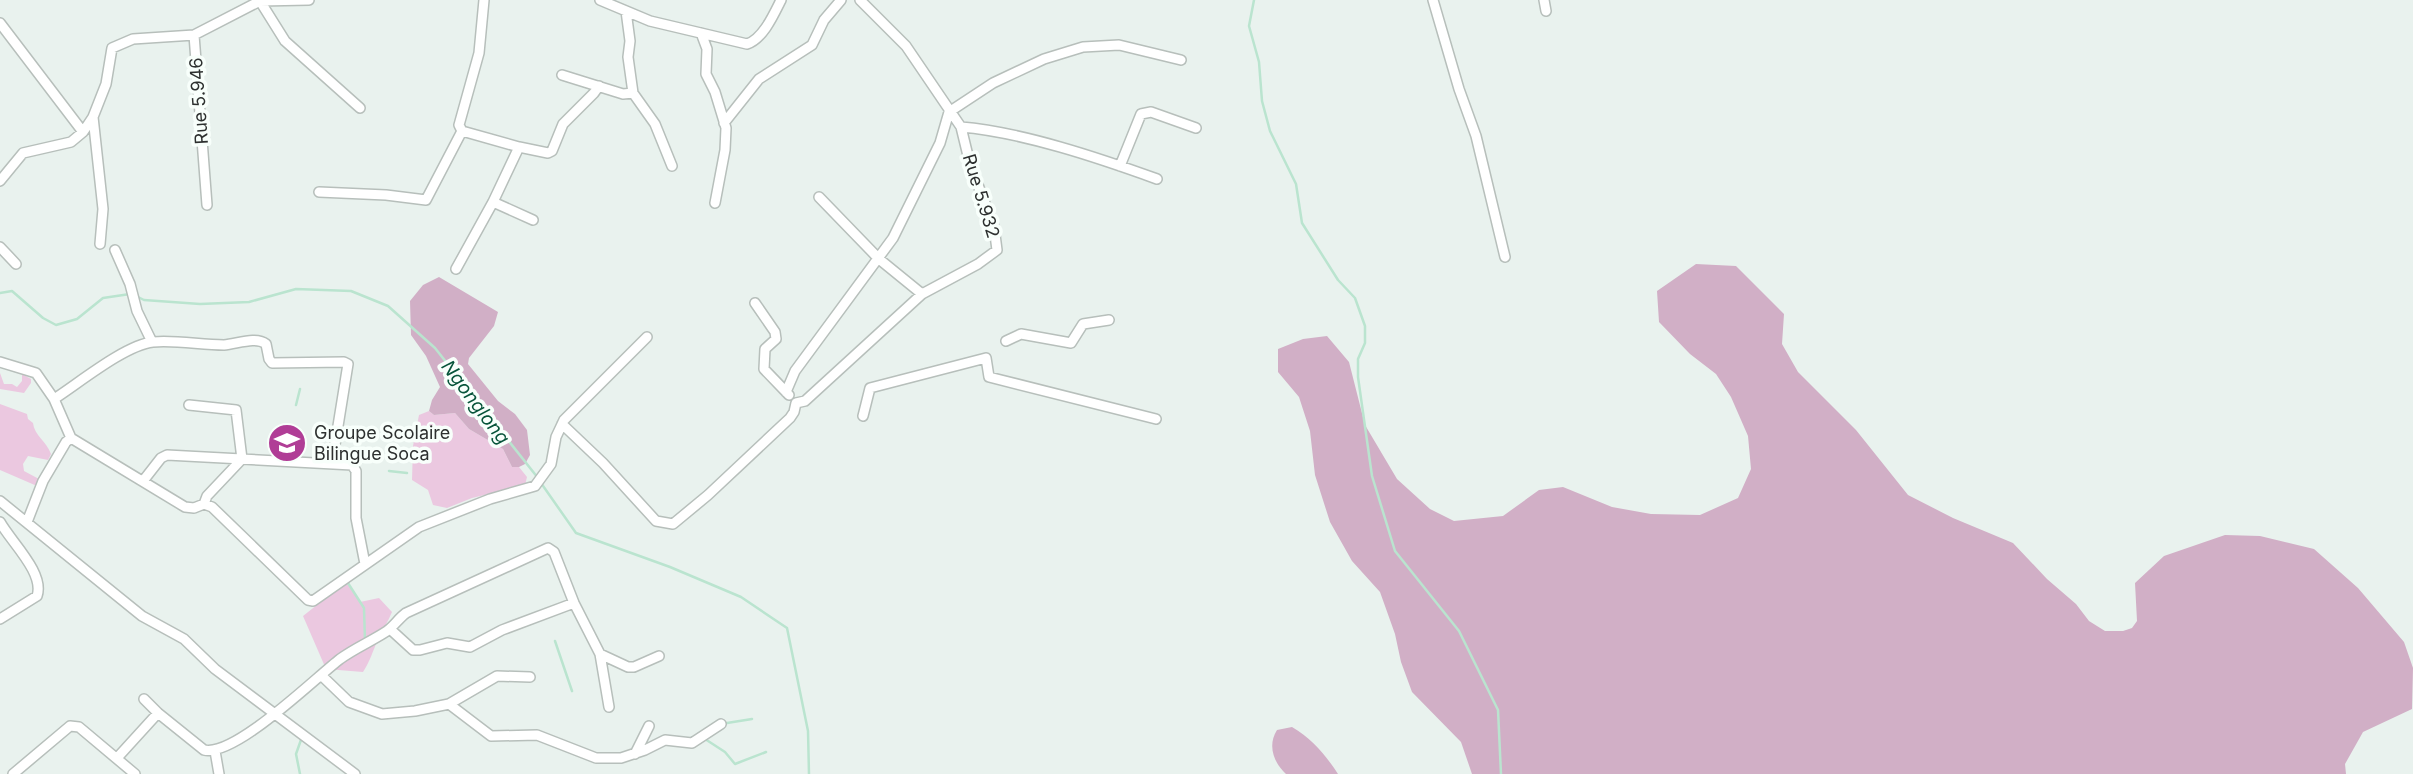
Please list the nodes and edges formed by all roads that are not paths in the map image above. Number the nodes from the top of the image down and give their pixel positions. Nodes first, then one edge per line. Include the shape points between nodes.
1 (290, 0) edge
2 (309, 0) edge
3 (484, 0) edge
4 (600, 0) edge
5 (781, 0) edge
6 (841, 0) edge
7 (860, 0) edge
8 (1433, 0) edge
9 (1544, 0) edge
10 (260, 1) edge
11 (626, 10) junction
12 (1546, 11) dead end
13 (0, 23) edge
14 (701, 33) junction
15 (194, 36) junction
16 (1181, 60) dead end
17 (562, 75) dead end
18 (598, 86) junction
19 (633, 93) junction
20 (360, 108) dead end
21 (949, 112) junction
22 (93, 117) junction
23 (724, 123) junction
24 (961, 127) junction
25 (1196, 128) dead end
26 (463, 131) junction
27 (83, 132) junction
28 (519, 147) junction
29 (671, 166) dead end
30 (1120, 166) junction
31 (1157, 179) dead end
32 (0, 181) edge
33 (320, 192) dead end
34 (819, 197) dead end
35 (493, 202) junction
36 (715, 203) dead end
37 (206, 205) dead end
38 (533, 220) dead end
39 (100, 244) dead end
40 (0, 247) edge
41 (116, 250) dead end
42 (1504, 257) dead end
43 (879, 259) junction
44 (16, 264) dead end
45 (456, 269) dead end
46 (922, 294) junction
47 (755, 303) dead end
48 (1109, 320) dead end
49 (646, 337) dead end
50 (1006, 341) dead end
51 (152, 342) junction
52 (0, 362) edge
53 (786, 392) junction
54 (54, 399) junction
55 (189, 405) dead end
56 (795, 408) junction
57 (863, 416) dead end
58 (1156, 419) dead end
59 (562, 424) junction
60 (72, 438) junction
61 (242, 460) junction
62 (332, 463) junction
63 (143, 481) junction
64 (0, 501) edge
65 (204, 504) junction
66 (0, 522) edge
67 (27, 522) junction
68 (365, 564) junction
69 (574, 603) junction
70 (0, 619) edge
71 (390, 629) junction
72 (600, 654) junction
73 (659, 656) dead end
74 (321, 675) junction
75 (530, 677) dead end
76 (144, 699) dead end
77 (449, 704) junction
78 (609, 708) dead end
79 (158, 713) junction
80 (274, 713) junction
81 (721, 724) dead end
82 (649, 726) dead end
83 (215, 751) junction
84 (635, 754) junction
85 (117, 758) junction
86 (13, 774) edge
87 (135, 774) edge
88 (219, 774) edge
89 (355, 774) edge

1 - 2 street, Rue 5.946
1 - 10 street, Rue 5.946
3 - 26 street via 479,53 458,122
4 - 11 street
5 - 14 street via 749,44
6 - 23 street via 812,45 759,79
7 - 21 street, Rue 5.932 via 906,46
8 - 42 street via 1476,136
9 - 12 street
10 - 15 street, Rue 5.946
10 - 20 street via 285,41
11 - 14 street
11 - 19 street
13 - 27 street
14 - 23 street via 707,49 706,74
15 - 22 street via 136,38 112,48 106,84
15 - 37 street, Rue 5.946
16 - 21 street via 1119,45 1083,47 993,83
17 - 18 street
18 - 19 street
18 - 28 street via 563,124 552,152
19 - 29 street via 655,124
21 - 24 street, Rue 5.932
21 - 43 street via 918,190
22 - 27 street
22 - 39 street via 103,209
23 - 36 street via 726,143
24 - 30 street via 988,129
24 - 46 street, Rue 5.932 via 997,250
25 - 30 street via 1151,112 1141,114
26 - 28 street
26 - 33 street via 426,200
27 - 32 street via 71,142 23,153
28 - 35 street
30 - 31 street
34 - 43 street
35 - 38 street
35 - 45 street
40 - 44 street
41 - 51 street
43 - 46 street
43 - 53 street via 830,320
46 - 56 street, Rue 5.932
47 - 53 street via 776,339 765,349 764,369
48 - 50 street via 1083,324 1072,343 1021,334
49 - 59 street
51 - 54 street via 103,366
51 - 62 street via 224,345 260,340 272,363 346,363
52 - 54 street via 36,373
53 - 56 street
54 - 60 street
55 - 61 street via 236,410
56 - 59 street, Rue 5.932 via 759,449 677,522 667,524 656,521
57 - 58 street via 870,388 986,358 989,377
59 - 68 street via 551,464 535,486 436,519
60 - 63 street
60 - 67 street via 43,481
61 - 62 street
61 - 63 street via 167,455
61 - 65 street
62 - 68 street via 355,468 356,518
63 - 65 street via 185,508
64 - 67 street
65 - 68 street via 310,601
66 - 70 street via 39,584 37,596
67 - 80 street via 142,616 184,639
69 - 71 street via 470,647 447,643 413,650
69 - 71 street via 554,552 544,549 406,612
69 - 72 street
71 - 74 street via 349,652
72 - 73 street via 628,667
72 - 78 street
74 - 77 street via 349,702 378,713
74 - 80 street
75 - 77 street via 497,676
76 - 79 street
77 - 84 street via 491,736 537,735 596,758
79 - 83 street via 204,750
79 - 85 street
80 - 83 street via 242,738
80 - 89 street
81 - 84 street via 692,743 665,740
82 - 84 street
83 - 88 street
85 - 86 street via 79,727 70,726
85 - 87 street

